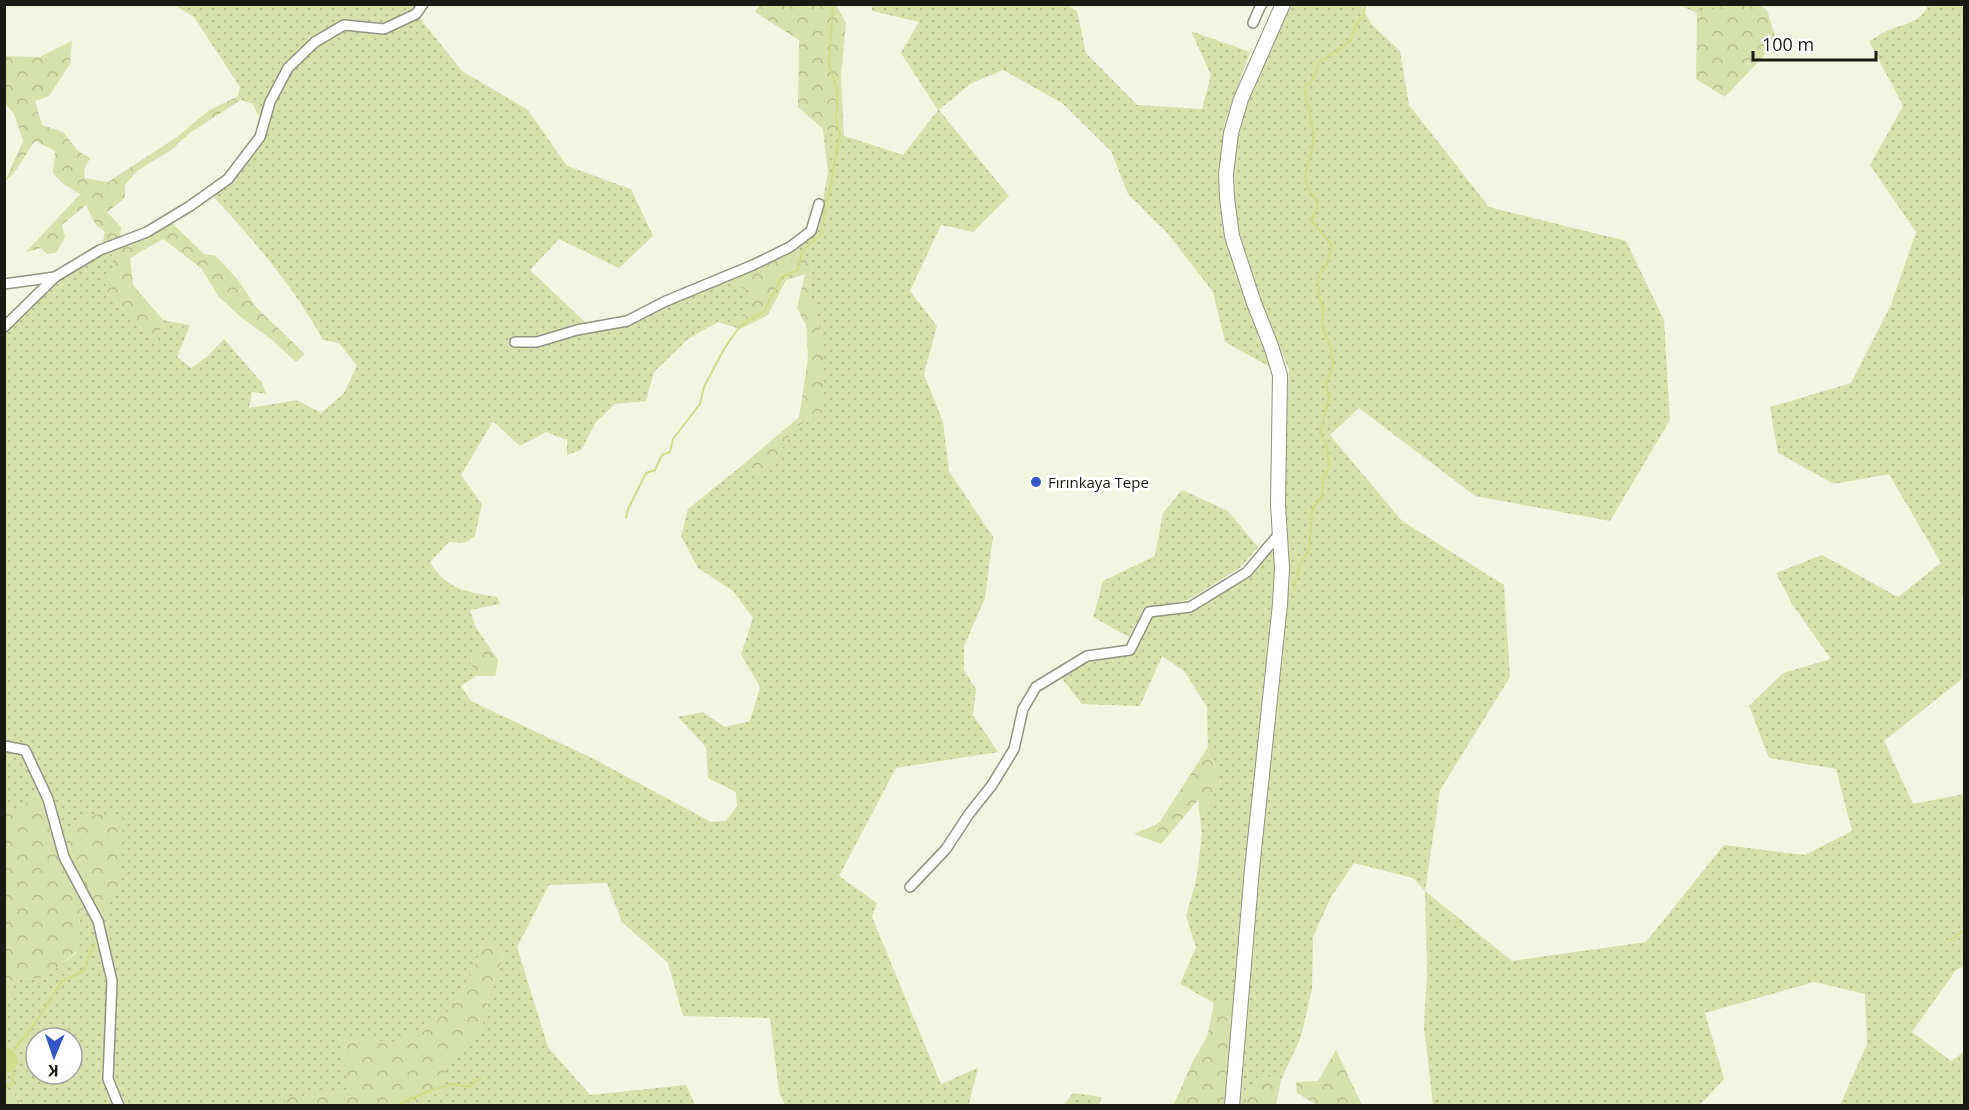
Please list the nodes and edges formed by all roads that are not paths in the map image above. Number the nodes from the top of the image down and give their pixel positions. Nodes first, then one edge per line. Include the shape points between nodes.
1 (423, 4) edge
2 (1262, 4) edge
3 (1283, 4) edge
4 (1253, 23) dead end
5 (819, 204) dead end
6 (55, 278) junction
7 (4, 284) edge
8 (4, 327) edge
9 (515, 342) dead end
10 (1279, 534) junction
11 (4, 746) edge
12 (910, 887) dead end
13 (119, 1106) edge
14 (1232, 1106) edge

1 - 6 street via 416,14 384,29 344,26 315,42 288,68 270,102 260,137 228,179 147,232 99,250
2 - 4 street
3 - 10 street via 1237,108 1226,174 1232,236 1280,375
5 - 9 street via 811,231 790,247 753,265 627,321 537,342
6 - 7 street
6 - 8 street
10 - 12 street via 1246,572 1190,607 1149,612 1130,650 1087,656 1036,687 1023,709 1014,749 992,785 946,849
10 - 14 street via 1280,604
11 - 13 street via 25,750 48,799 64,857 98,921 112,981 108,1079

